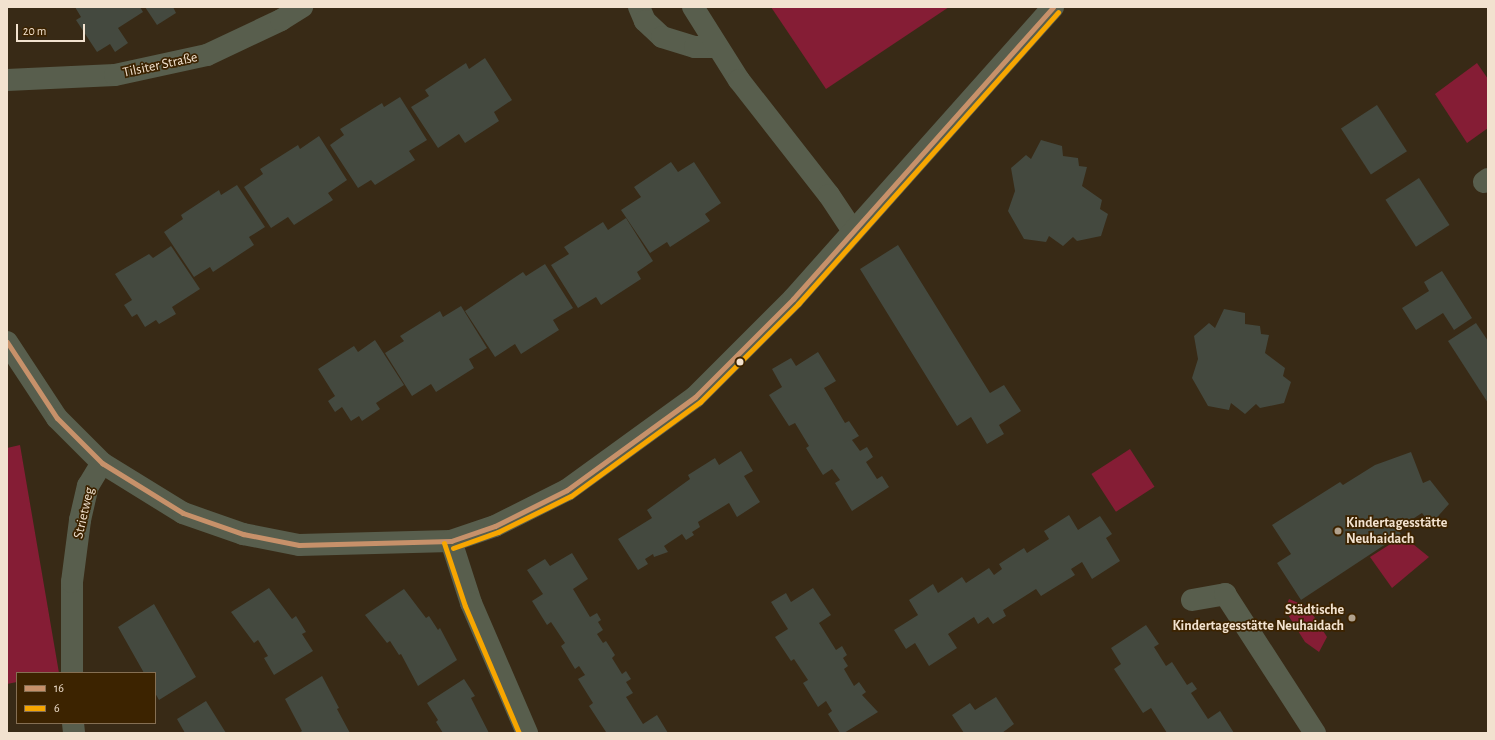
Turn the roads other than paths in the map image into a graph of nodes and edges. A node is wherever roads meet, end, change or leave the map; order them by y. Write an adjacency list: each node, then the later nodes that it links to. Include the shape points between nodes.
1 (302, 7): 6 (street, Tilsiter Straße, via 262,30 207,55 115,75)
2 (639, 7): 5 (street, via 645,21 662,38 695,47)
3 (693, 7): 5 (street)
4 (1053, 7): 7 (street)
5 (717, 47): 7 (street)
6 (7, 80)
7 (853, 231): 10 (street, via 793,299 695,397 567,490 495,526)
8 (7, 342): 9 (street, via 57,418)
9 (102, 463): 10 (street, via 183,513 243,534 299,545); 12 (street, Strietweg, via 88,486 80,520 72,582)
10 (451, 541): 13 (street, via 471,603)
11 (1192, 600): 14 (street, via 1225,594)
12 (72, 672)
13 (527, 733)
14 (1315, 733)

